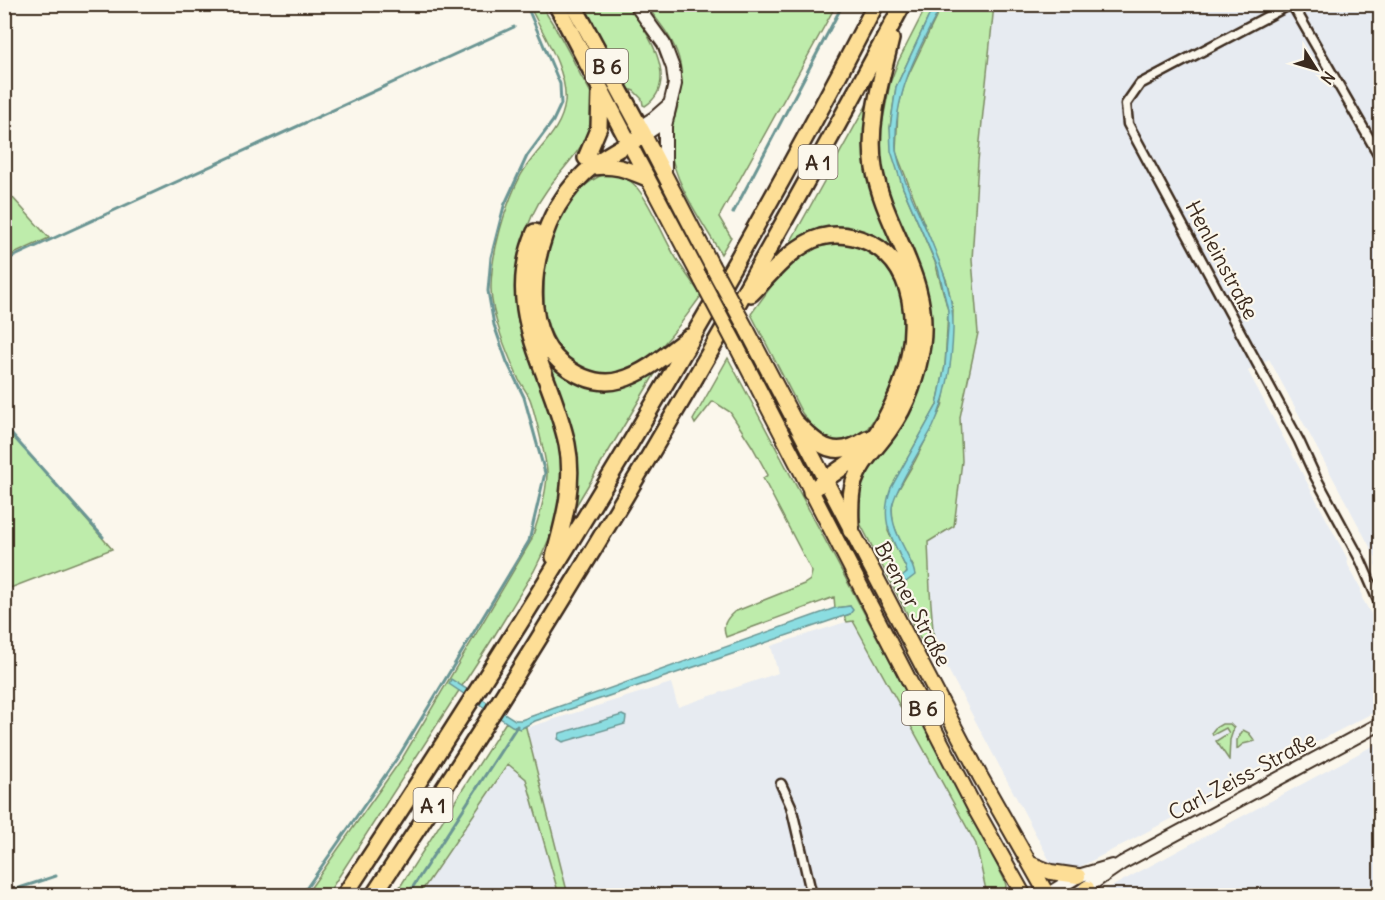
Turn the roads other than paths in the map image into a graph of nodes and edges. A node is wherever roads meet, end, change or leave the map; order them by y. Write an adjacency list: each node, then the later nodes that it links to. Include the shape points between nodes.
1 (556, 4): 7 (highway, B 6)
2 (573, 4): 9 (highway, B 6)
3 (635, 4): 8 (main road, via 667,51 675,79)
4 (876, 4): 16 (highway, A 1)
5 (1292, 4): 11 (street, Henleinstraße); 24 (street, Henleinstraße, via 1140,84 1126,104 1128,124 1296,434)
6 (900, 11): 15 (highway, A 1); 19 (highway, via 874,110 871,142 874,171 917,281 922,301 922,343 907,398 891,428)
7 (599, 85): 10 (highway, B 6); 12 (highway, via 599,127)
8 (669, 109): 9 (main road, via 659,126); 13 (main road)
9 (642, 131): 10 (highway); 13 (main road, B 6)
10 (627, 139): 12 (highway, via 600,159); 14 (main road, B 6)
11 (1380, 157)
12 (587, 163): 14 (highway, via 621,167); 16 (highway, via 550,220 541,246 534,296 543,337 553,355 582,377 600,382 619,381 646,368); 23 (highway, via 563,182 543,214 525,266 525,317 567,444 571,471 569,498)
13 (665, 175): 17 (main road, Bremer Straße / B 6, bridge)
14 (647, 178): 21 (main road, Bremer Straße / B 6, bridge)
15 (738, 307): 18 (highway, via 793,253 812,241 847,236 881,251 896,266 904,282 912,324 911,350 903,380); 34 (highway, A 1, via 604,533)
16 (696, 331): 23 (highway, A 1)
17 (793, 420): 18 (highway, via 820,444 841,450 859,444); 20 (main road, Bremer Straße / B 6)
18 (879, 426): 20 (highway, via 860,453)
19 (862, 465): 20 (highway); 22 (highway, via 854,482)
20 (826, 483): 21 (highway); 22 (main road, Bremer Straße / B 6)
21 (811, 492): 30 (main road, Bremer Straße / B 6)
22 (851, 531): 28 (main road, Bremer Straße / B 6)
23 (549, 576): 33 (highway, A 1)
24 (1380, 605)
25 (1380, 724): 27 (main road, Carl-Zeiss-Straße)
26 (781, 784): 35 (street, via 791,806)
27 (1122, 863): 29 (main road, Carl-Zeiss-Straße); 31 (main road, Carl-Zeiss-Straße)
28 (1030, 864): 29 (main road); 32 (main road, Bremer Straße / B 6)
29 (1078, 876): 32 (main road, Carl-Zeiss-Straße)
30 (1013, 877): 36 (main road); 37 (main road, Bremer Straße / B 6)
31 (1085, 892): 38 (main road, Carl-Zeiss-Straße)
32 (1046, 895)
33 (344, 896)
34 (373, 896)
35 (812, 896)
36 (1010, 896)
37 (1024, 896)
38 (1074, 896)

